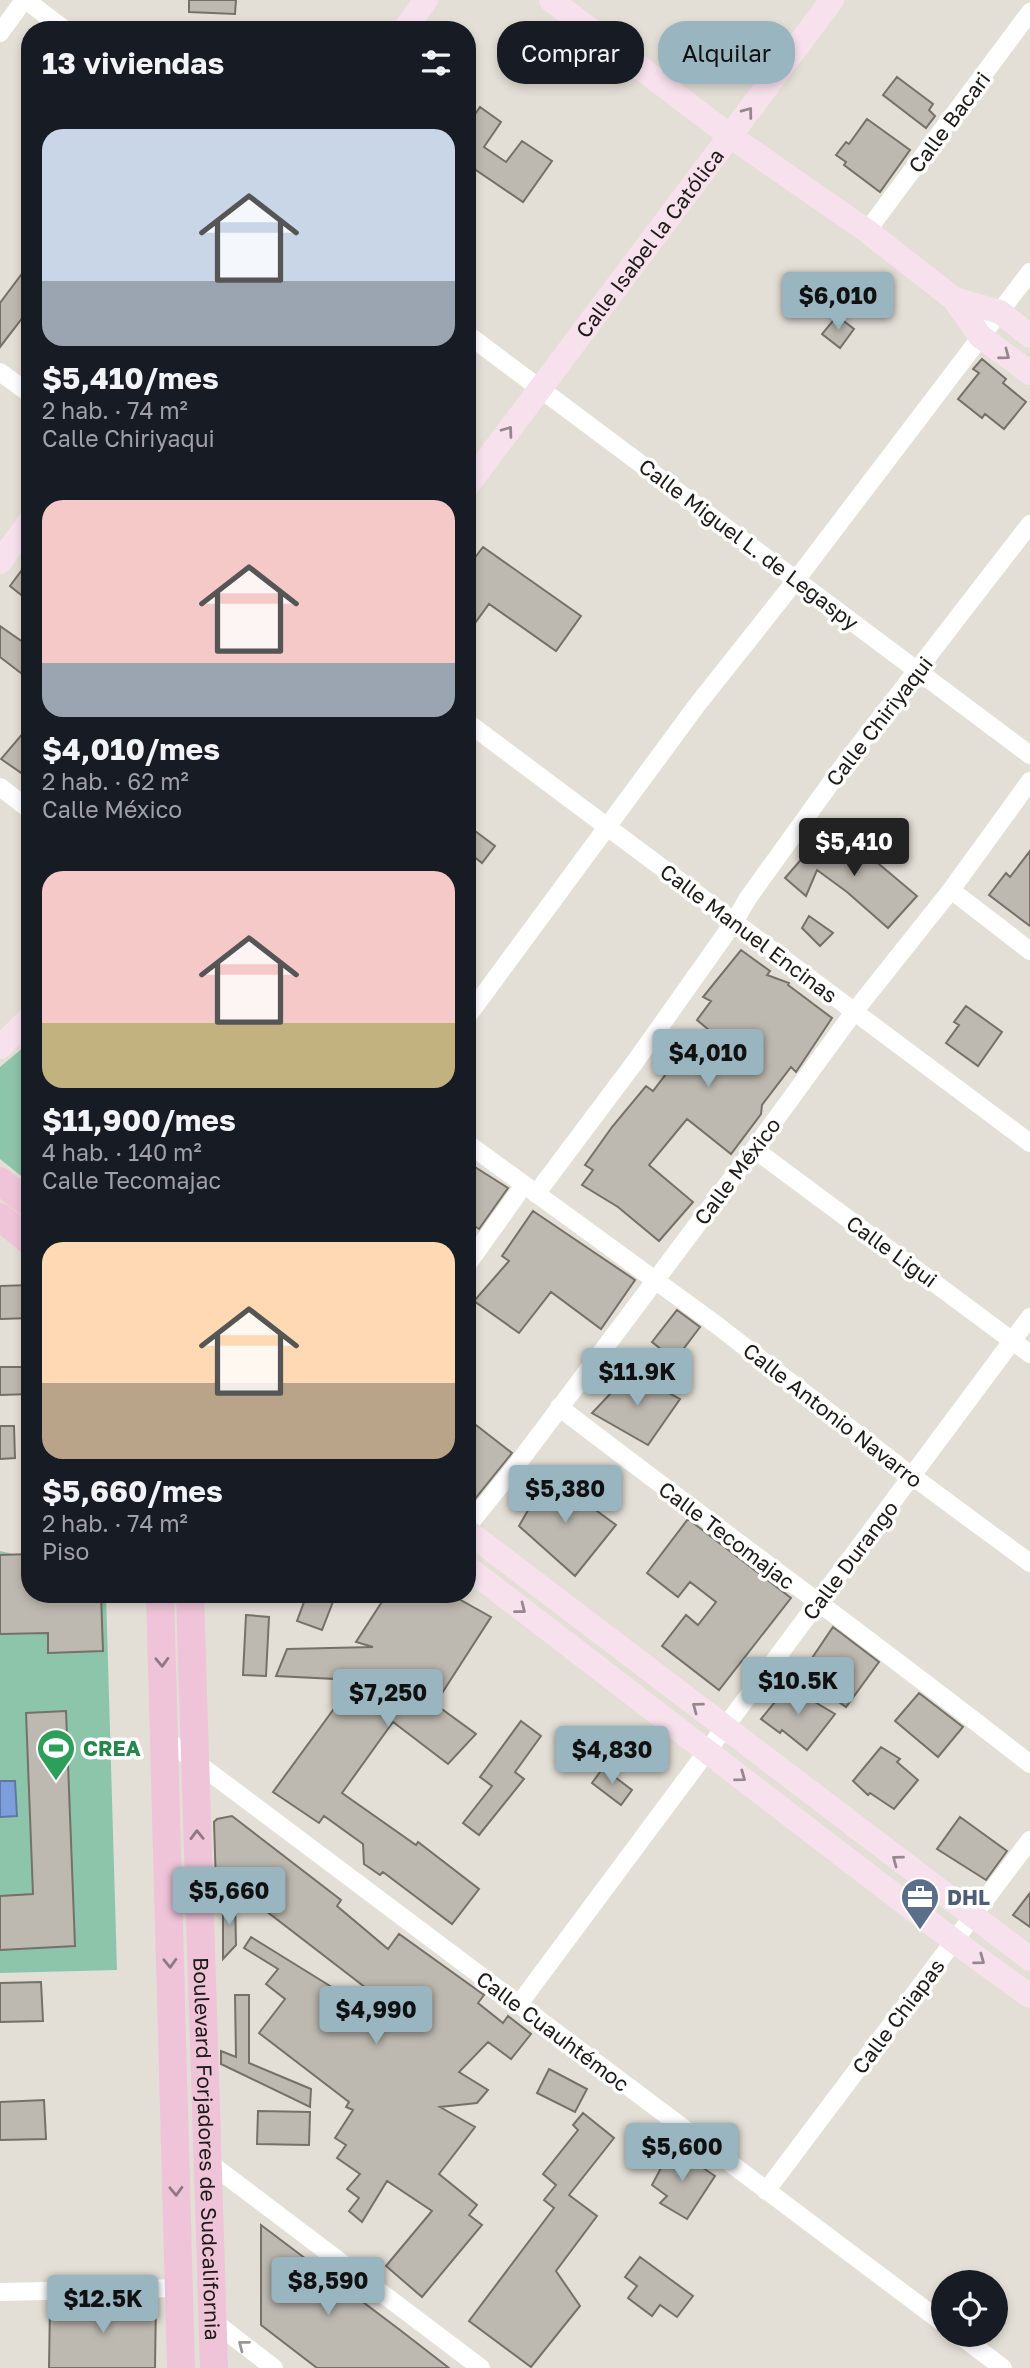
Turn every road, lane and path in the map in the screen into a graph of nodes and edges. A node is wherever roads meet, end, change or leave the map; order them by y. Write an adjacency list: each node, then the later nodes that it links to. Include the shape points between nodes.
1 (25, 0): 6 (street); 8 (street)
2 (426, 0): 7 (street)
3 (551, 0): 9 (street)
4 (832, 0): 9 (street, Calle Isabel la Católica, one-way to 4)
5 (1030, 12): 10 (street, Calle Bacari)
6 (53, 21)
7 (411, 21)
8 (0, 33)
9 (730, 136): 10 (street); 20 (street, Calle Isabel la Católica)
10 (867, 231): 12 (street)
11 (1030, 272): 13 (street)
12 (954, 299): 13 (street); 14 (street)
13 (1000, 312): 14 (street); 15 (street)
14 (980, 336): 18 (street, one-way to 18); 25 (street)
15 (1030, 336)
16 (476, 341): 20 (street, Calle Miguel L. de Legaspy)
17 (0, 372): 19 (street)
18 (1030, 373)
19 (21, 387)
20 (540, 388): 21 (street, Calle Isabel la Católica, one-way to 20); 25 (street, Calle Miguel L. de Legaspy)
21 (476, 474)
22 (1030, 524): 26 (street, Calle Chiriyaqui)
23 (21, 533): 24 (street)
24 (0, 562)
25 (796, 580): 26 (street, Calle Miguel L. de Legaspy); 32 (street)
26 (918, 671): 28 (street, Calle Miguel L. de Legaspy); 34 (street, Calle Chiriyaqui, via 844,766)
27 (476, 729): 32 (street, Calle Manuel Encinas)
28 (1030, 755)
29 (1030, 781): 33 (street, Calle México)
30 (0, 787): 31 (street)
31 (21, 803)
32 (608, 827): 34 (street, Calle Manuel Encinas); 36 (street)
33 (951, 890): 35 (street); 37 (street, Calle México)
34 (734, 922): 37 (street, Calle Manuel Encinas); 44 (street, Calle Chiriyaqui, via 635,1062)
35 (1030, 951)
36 (476, 1005)
37 (854, 1012): 40 (street, Calle Manuel Encinas); 41 (street, Calle México)
38 (21, 1027): 39 (street)
39 (0, 1047)
40 (1030, 1143)
41 (754, 1149): 49 (street, Calle México); 51 (street, Calle Ligui)
42 (476, 1150): 44 (street, Calle Antonio Navarro)
43 (0, 1181): 45 (main road)
44 (530, 1189): 48 (street, Calle Chiriyaqui); 49 (street, Calle Antonio Navarro)
45 (21, 1197)
46 (0, 1217): 47 (main road)
47 (21, 1234)
48 (476, 1254)
49 (654, 1281): 53 (street, Calle México); 54 (street, Calle Antonio Navarro)
50 (1030, 1317): 51 (street, Calle Durango)
51 (1012, 1341): 52 (street, Calle Ligui); 54 (street, Calle Durango)
52 (1030, 1354)
53 (559, 1407): 55 (street, Calle México); 61 (street, Calle Tecomajac)
54 (912, 1476): 57 (street, Calle Antonio Navarro); 61 (street, Calle Durango)
55 (476, 1517)
56 (476, 1536): 62 (street, one-way to 56)
57 (1030, 1563)
58 (476, 1574): 64 (street, one-way to 64)
59 (160, 1603): 63 (main road, Boulevard Forjadores de Sudcalifornia, one-way to 63)
60 (190, 1603): 65 (main road, Boulevard Forjadores de Sudcalifornia)
61 (818, 1603): 62 (street, Calle Durango); 66 (street, Calle Tecomajac)
62 (724, 1728): 64 (street, Calle Durango); 68 (street, one-way to 62)
63 (164, 1738): 65 (street, Calle Cuauhtémoc); 75 (main road, Boulevard Forjadores de Sudcalifornia, one-way to 75)
64 (707, 1752): 69 (street, one-way to 69); 72 (street, Calle Durango)
65 (196, 1762): 72 (street, Calle Cuauhtémoc); 73 (main road, Boulevard Forjadores de Sudcalifornia, one-way to 65)
66 (1030, 1764)
67 (1030, 1840): 68 (street, Calle Chiapas)
68 (972, 1917): 69 (street, Calle Chiapas); 70 (street)
69 (954, 1941): 71 (street, one-way to 71); 74 (street, Calle Chiapas)
70 (1030, 1959)
71 (1030, 1996)
72 (519, 2004): 74 (street, Calle Cuauhtémoc)
73 (207, 2161): 78 (main road, Boulevard Forjadores de Sudcalifornia); 83 (street)
74 (766, 2190): 77 (street, Calle Cuauhtémoc)
75 (179, 2288): 76 (street); 80 (main road, Boulevard Forjadores de Sudcalifornia)
76 (0, 2292)
77 (931, 2314)
78 (212, 2321): 81 (main road, Boulevard Forjadores de Sudcalifornia); 82 (street, one-way to 78)
79 (975, 2347): 84 (street)
80 (181, 2368)
81 (214, 2368)
82 (274, 2368)
83 (481, 2368)
84 (1003, 2368)

